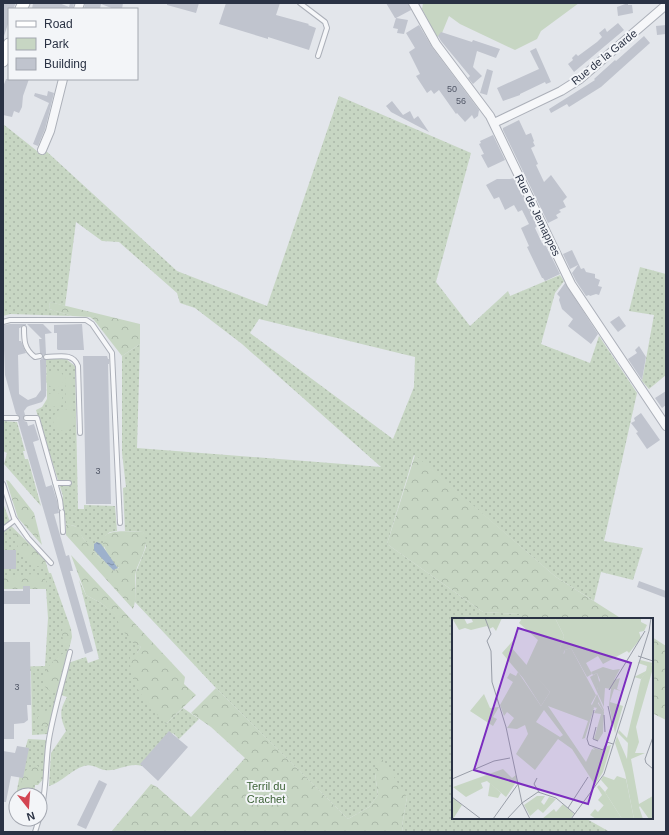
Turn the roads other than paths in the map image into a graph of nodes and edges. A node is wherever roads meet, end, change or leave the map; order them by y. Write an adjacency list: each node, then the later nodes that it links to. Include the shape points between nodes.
1 (300, 3): 5 (lane, via 325,22 327,28)
2 (413, 3): 8 (street, Rue de Jemappes, via 436,44)
3 (666, 5): 8 (street, Rue de la Garde, via 580,79 561,91)
4 (8, 47): 6 (main road)
5 (318, 56)
6 (3, 61)
7 (63, 80): 9 (street, via 50,131)
8 (494, 123): 17 (street, Rue de Jemappes, via 571,284)
9 (42, 150)
10 (3, 322): 23 (lane, via 86,320 92,324 112,353)
11 (24, 328): 12 (lane, via 26,349 34,357)
12 (40, 356)
13 (46, 357): 18 (lane, via 70,357 76,361)
14 (3, 418): 15 (lane)
15 (17, 418)
16 (26, 418): 19 (lane, via 36,418)
17 (666, 426)
18 (80, 433)
19 (55, 483): 20 (lane); 25 (lane)
20 (69, 483)
21 (3, 484): 22 (lane)
22 (15, 520): 24 (lane); 26 (lane)
23 (120, 523)
24 (3, 529)
25 (63, 532)
26 (52, 563)
27 (70, 652): 28 (lane, via 49,740)
28 (46, 787)

